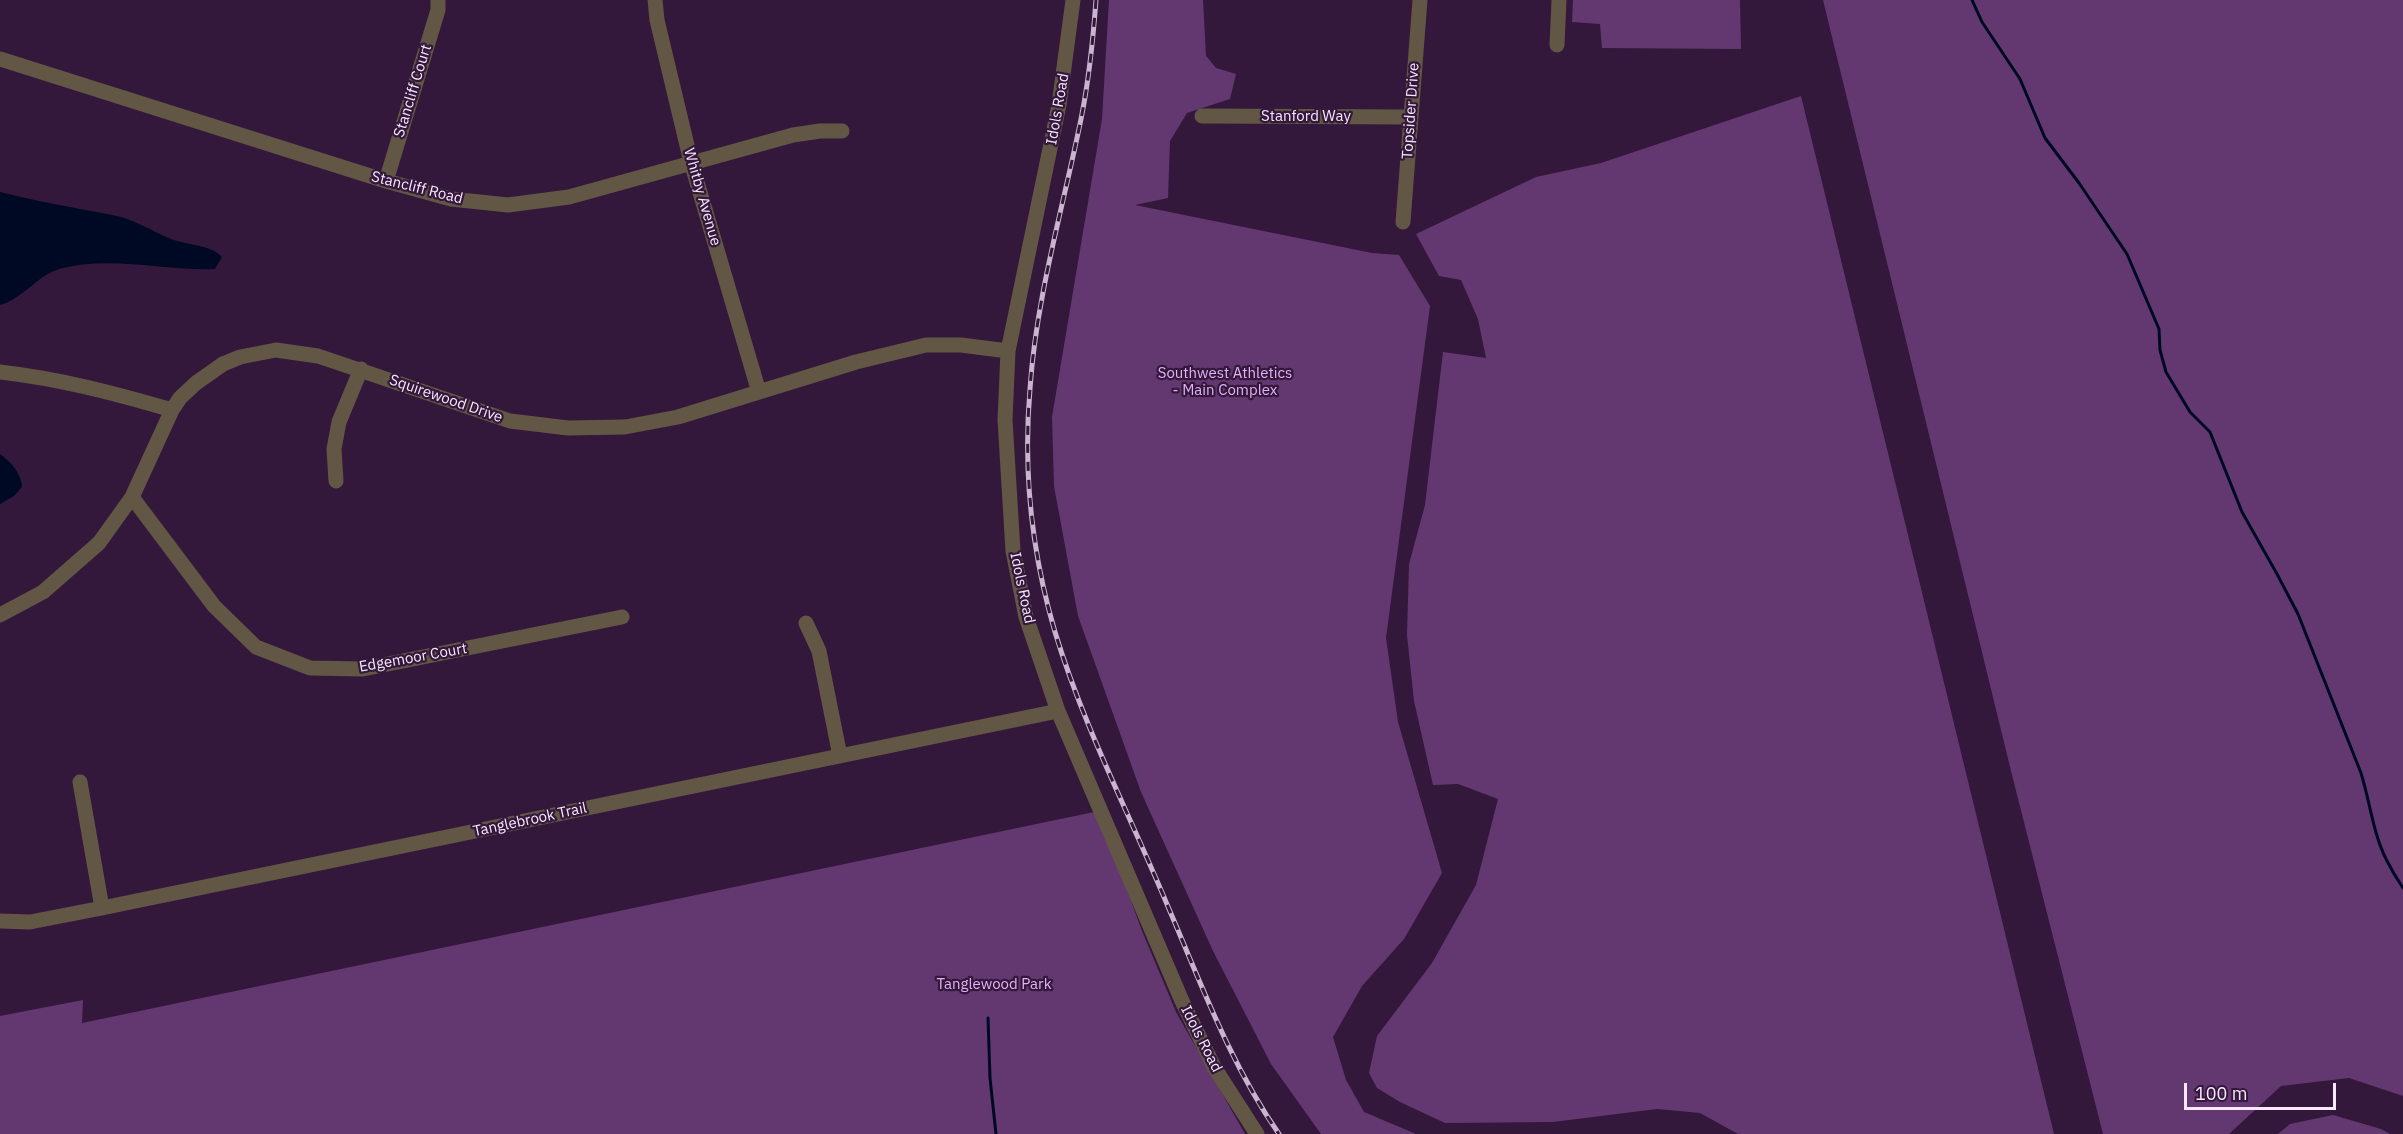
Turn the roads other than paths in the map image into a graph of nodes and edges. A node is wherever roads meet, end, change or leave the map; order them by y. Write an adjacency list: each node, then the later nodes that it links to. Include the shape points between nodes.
1 (438, 0): 12 (street, Stancliff Court)
2 (655, 0): 11 (street, Whitby Avenue)
3 (1073, 0): 14 (street, Idols Road, via 1059,105)
4 (1419, 0): 9 (street, Topsider Drive)
5 (1559, 0): 6 (street)
6 (1557, 45)
7 (0, 59): 12 (street, Stancliff Road)
8 (1202, 116): 9 (street, Stanford Way)
9 (1410, 117): 13 (street, Topsider Drive)
10 (842, 131): 11 (street, Stancliff Road, via 793,135)
11 (691, 162): 12 (street, Stancliff Road, via 569,197 508,205 451,199); 17 (street, Whitby Avenue)
12 (386, 181)
13 (1403, 222)
14 (1008, 351): 17 (street, Squirewood Drive, via 926,345); 24 (street, Idols Road, via 1005,420 1013,552 1026,617)
15 (362, 369): 17 (street, Squirewood Drive, via 510,421 568,428 636,425 678,417); 18 (street, Squirewood Drive, via 295,351 263,352 240,357 211,371); 19 (street, via 339,422 334,449)
16 (0, 372): 18 (street, via 103,389)
17 (759, 392)
18 (172, 410): 20 (street, Squirewood Drive)
19 (336, 481)
20 (132, 497): 21 (street, Squirewood Drive, via 99,543 43,592); 22 (street, Edgemoor Court, via 214,606 256,647 310,668 363,669)
21 (0, 615)
22 (622, 617)
23 (806, 623): 25 (street, via 819,651)
24 (1058, 711): 25 (street, Tanglebrook Trail); 29 (street, Idols Road, via 1182,1001 1214,1067)
25 (840, 756): 27 (street, Tanglebrook Trail)
26 (80, 782): 27 (street)
27 (102, 908): 28 (street, Tanglebrook Trail, via 30,921)
28 (0, 921)
29 (1257, 1134)

